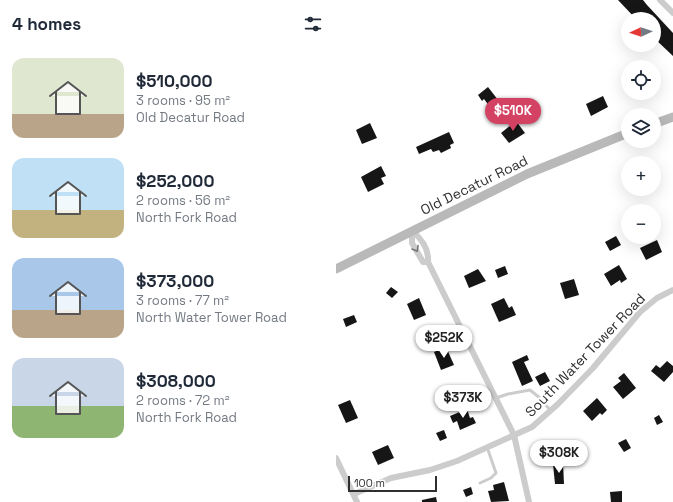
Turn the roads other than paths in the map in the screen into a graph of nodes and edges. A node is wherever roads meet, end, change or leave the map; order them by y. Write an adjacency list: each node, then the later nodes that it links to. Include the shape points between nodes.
1 (660, 0): 2 (street)
2 (673, 13)
3 (673, 117): 4 (street)
4 (661, 121)
5 (621, 136): 6 (street, Old Decatur Road, via 527,174)
6 (412, 231): 7 (street, Old Decatur Road); 9 (street, via 420,238 429,254 428,262)
7 (336, 269)
8 (673, 290): 10 (street, South Water Tower Road, via 657,298 640,312)
9 (496, 398): 10 (lane, via 530,390); 11 (street)
10 (551, 411): 11 (street, South Water Tower Road, via 532,427)
11 (514, 435): 12 (street, South Water Tower Road); 17 (street)
12 (487, 447): 14 (lane, via 496,473); 15 (street, South Water Tower Road, via 457,461 391,478)
13 (336, 458): 15 (street)
14 (480, 483)
15 (354, 494): 16 (street)
16 (357, 502)
17 (529, 502)

